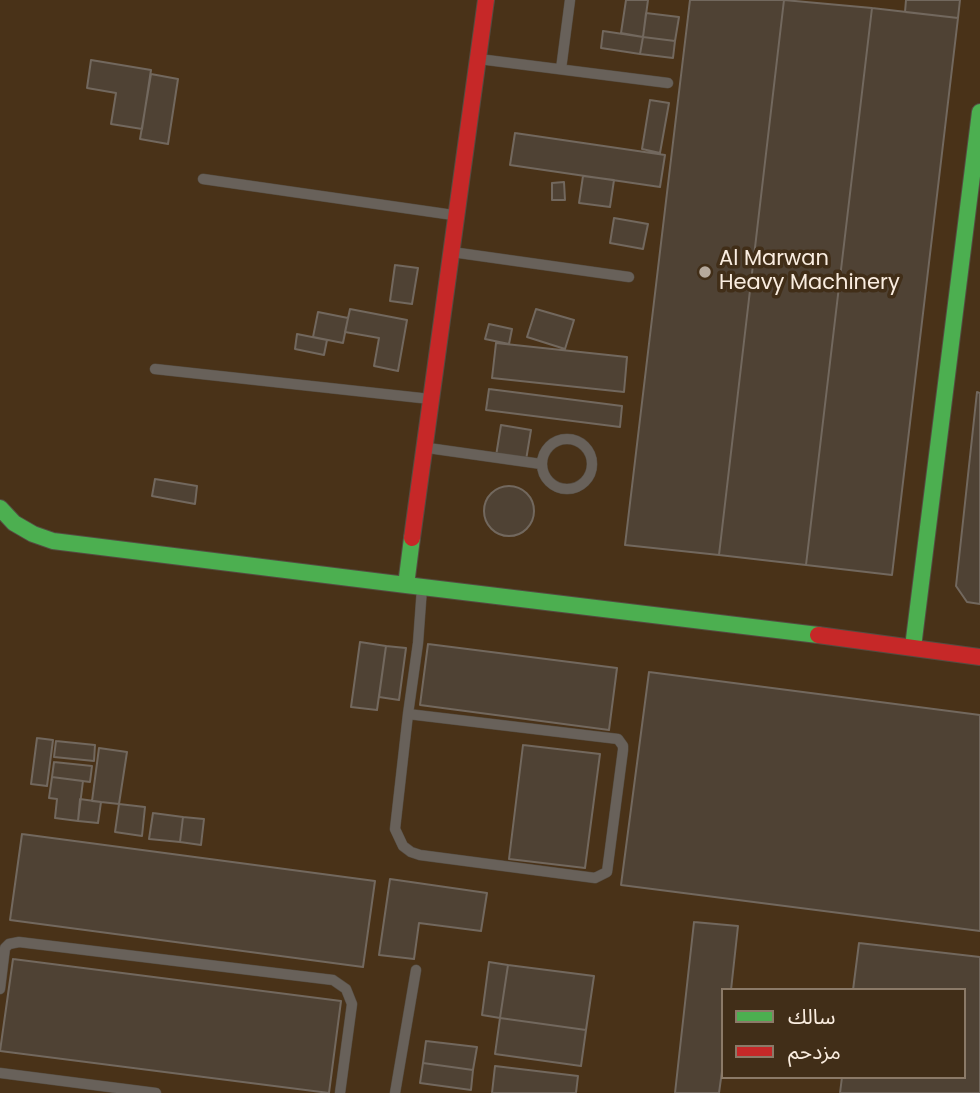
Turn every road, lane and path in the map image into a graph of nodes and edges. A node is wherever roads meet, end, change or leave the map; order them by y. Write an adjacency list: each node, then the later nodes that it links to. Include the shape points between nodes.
1 (486, 0): 3 (main road)
2 (570, 0): 4 (lane)
3 (478, 60): 4 (lane); 8 (main road)
4 (561, 69): 5 (lane)
5 (668, 83)
6 (980, 112): 17 (main road)
7 (203, 179): 8 (lane)
8 (457, 215): 9 (main road)
9 (452, 252): 10 (lane); 12 (main road)
10 (629, 277)
11 (155, 369): 12 (lane)
12 (431, 399): 13 (main road)
13 (424, 448): 14 (lane); 16 (main road)
14 (541, 464): 14 (lane, via 547,481 564,490 589,478 592,460 583,444 565,439 548,447)
15 (0, 508): 16 (main road, via 14,523 53,541)
16 (414, 586): 17 (main road); 19 (lane, via 418,643)
17 (913, 647): 18 (main road)
18 (980, 657)
19 (408, 714): 19 (lane, via 395,829 403,846 420,855 595,878 607,872 623,750 618,739)
20 (416, 970): 25 (lane)
21 (0, 989): 24 (lane, via 5,948 19,942 333,980 346,989 352,1004)
22 (0, 1073): 23 (lane)
23 (156, 1093)
24 (340, 1093)
25 (395, 1093)

